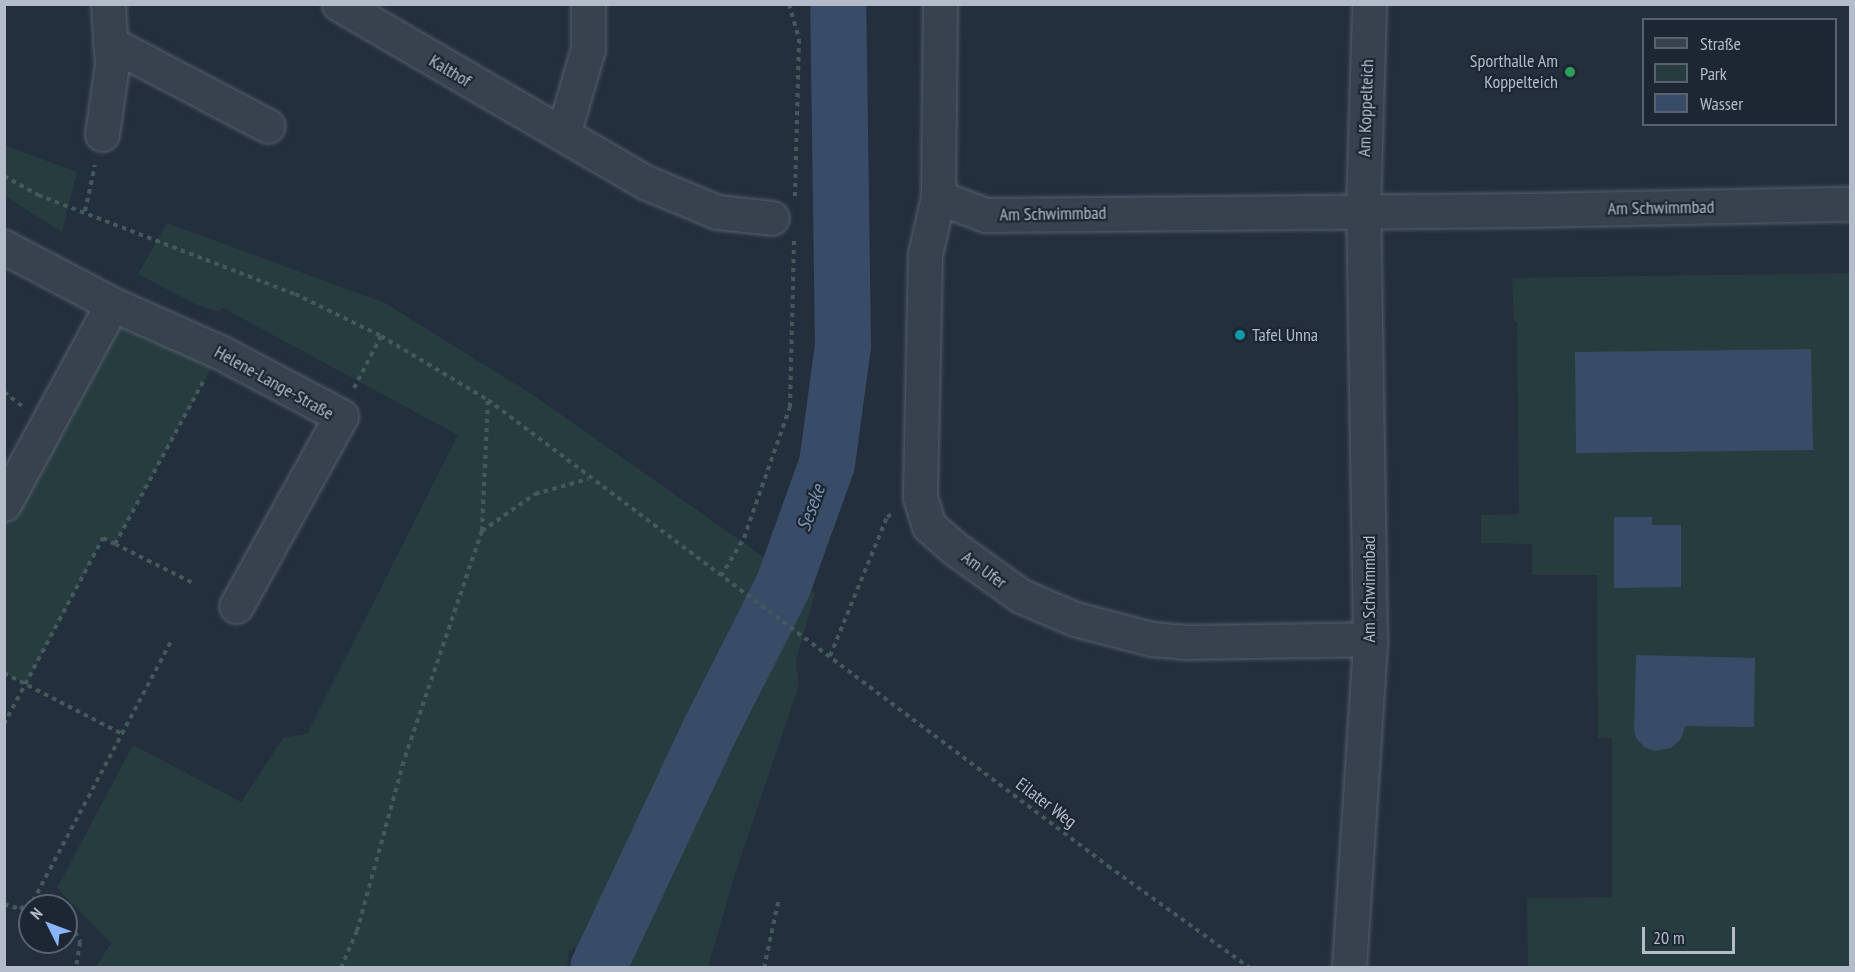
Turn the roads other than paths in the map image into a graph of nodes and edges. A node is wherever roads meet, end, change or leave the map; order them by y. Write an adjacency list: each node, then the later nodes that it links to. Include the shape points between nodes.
1 (108, 4): 6 (street)
2 (339, 4): 8 (street, Kalthof)
3 (588, 4): 8 (street, via 588,50)
4 (940, 4): 10 (street)
5 (1370, 4): 12 (street, Am Koppelteich)
6 (110, 43): 7 (street); 9 (street, via 112,65)
7 (268, 126)
8 (563, 134): 13 (street, Kalthof, via 645,182 717,212)
9 (102, 135)
10 (938, 197): 12 (street, Am Schwimmbad, via 986,215); 18 (street, Am Ufer, via 925,254 920,497 929,526 1021,596 1075,619 1152,639)
11 (1851, 204): 12 (street, Am Schwimmbad)
12 (1364, 211): 18 (street, Am Schwimmbad)
13 (772, 218)
14 (4, 247): 15 (street, Helene-Lange-Straße)
15 (112, 304): 16 (street); 17 (street, Helene-Lange-Straße, via 220,352 341,416)
16 (4, 504)
17 (236, 606)
18 (1370, 639): 19 (street, Am Schwimmbad)
19 (1349, 968)

